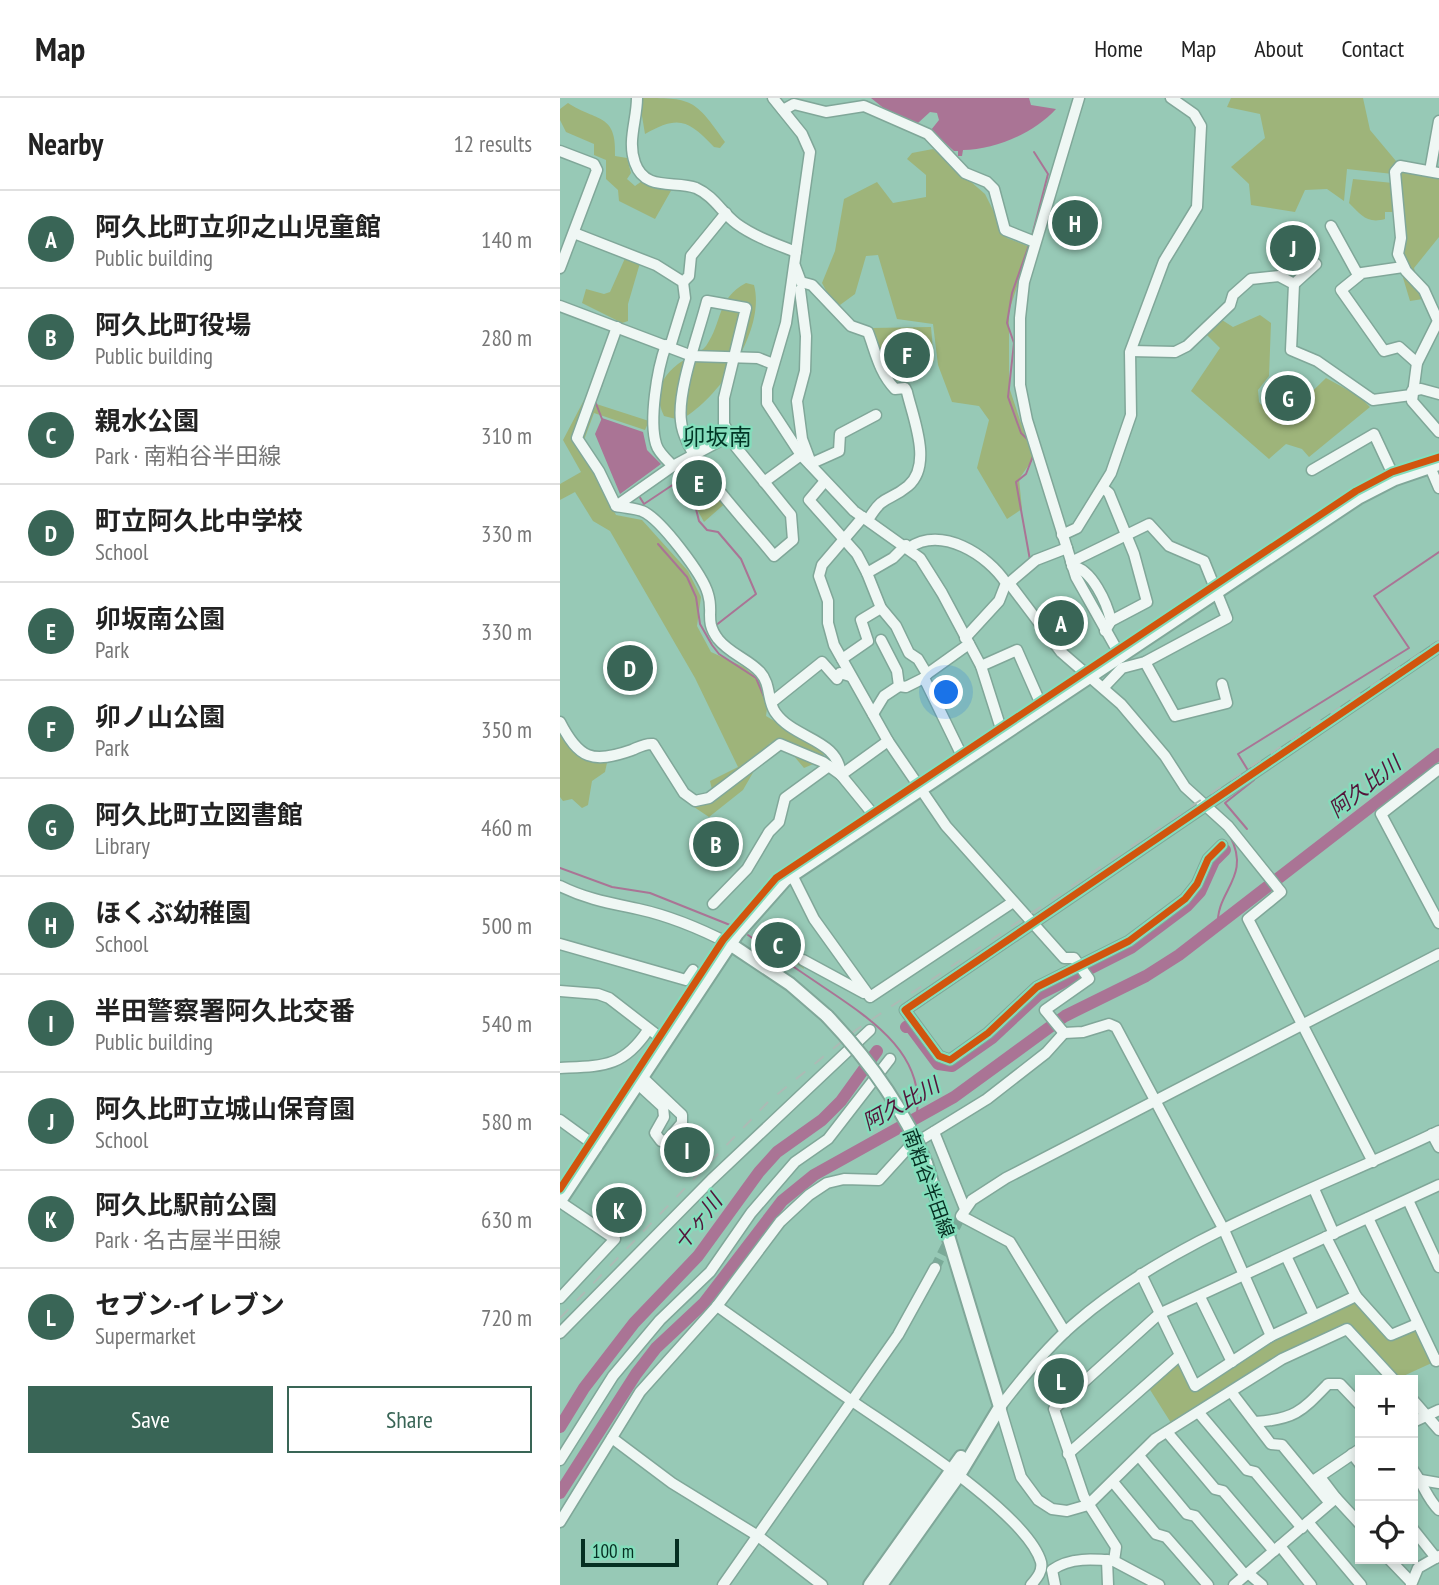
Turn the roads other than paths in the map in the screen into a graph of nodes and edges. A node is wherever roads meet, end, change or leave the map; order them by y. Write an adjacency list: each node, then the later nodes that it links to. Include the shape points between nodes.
1 (638, 98): 9 (street, via 632,135 636,166 657,184 705,192)
2 (773, 98): 5 (street)
3 (1079, 98): 12 (street)
4 (1171, 98): 26 (street, via 1194,114 1201,126 1197,207 1164,261)
5 (783, 110): 12 (street, via 794,104 826,112 864,106 920,130 965,173 990,185 1005,230); 13 (street, via 803,134 810,152)
6 (1439, 121): 8 (street)
7 (560, 151): 11 (street, via 594,164 597,170)
8 (1434, 172): 16 (street, via 1395,168 1401,237 1398,254)
9 (726, 213): 13 (street, via 746,230); 19 (street, via 691,256 689,276)
10 (1331, 226): 18 (street)
11 (574, 233): 17 (street); 19 (street, via 656,265)
12 (1035, 242): 49 (street, via 1021,300 1020,384)
13 (796, 252): 15 (street)
14 (1315, 264): 20 (street)
15 (794, 266): 30 (street, via 786,323); 48 (street, via 801,282 812,285 851,326 868,332 886,377 895,389 907,392 919,447 918,473)
16 (1403, 267): 18 (street); 23 (street, via 1424,290)
17 (560, 268)
18 (1359, 275): 29 (street, via 1341,290 1384,351 1399,347)
19 (683, 282): 25 (street, via 685,298)
20 (1294, 284): 26 (street, via 1279,276 1251,279 1187,346 1175,352); 31 (street, via 1291,349 1317,361 1373,400)
21 (800, 290): 38 (street, via 806,345 797,401)
22 (560, 306): 24 (street)
23 (1437, 325): 29 (street)
24 (617, 327): 25 (street); 47 (street, via 577,433)
25 (668, 346): 27 (street); 39 (street, via 655,379 654,427 656,447)
26 (1131, 351): 45 (street, via 1131,415)
27 (692, 356): 28 (street); 28 (street, via 707,301 746,308); 36 (street, via 680,414)
28 (734, 358): 30 (street, via 758,358); 35 (street, via 723,405)
29 (1417, 363): 31 (street)
30 (773, 364): 37 (street, via 767,403)
31 (1411, 393): 32 (street, via 1421,389); 34 (street, via 1413,405)
32 (1439, 394)
33 (876, 415): 38 (street, via 840,434 839,451)
34 (1439, 432)
35 (729, 436): 36 (street); 44 (street)
36 (692, 455): 39 (street); 44 (street, via 774,556 793,540 791,515)
37 (801, 456): 38 (street); 44 (street)
38 (810, 464): 43 (street)
39 (673, 466): 47 (street)
40 (1435, 466): 42 (main road); 46 (street)
41 (1312, 470): 42 (street, via 1374,434)
42 (1395, 479): 57 (main road, via 1358,498)
43 (825, 481): 48 (street); 51 (street, via 809,500)
44 (764, 482)
45 (1103, 488): 49 (street, via 1077,528); 50 (street)
46 (1439, 488)
47 (616, 506): 74 (street, via 646,513 696,567 709,595 713,631 726,649 760,673)
48 (865, 519): 51 (street); 52 (street)
49 (1062, 535): 53 (street)
50 (1125, 536): 54 (street); 57 (street, via 1149,524 1169,546 1203,561); 59 (street, via 1147,603)
51 (844, 540): 55 (street); 65 (street, via 822,565 819,582 828,601 830,634)
52 (908, 547): 55 (street); 56 (street, via 948,541 989,563); 62 (street, via 938,585)
53 (1067, 548): 54 (street); 56 (street, via 1036,560)
54 (1072, 564): 59 (street, via 1090,578); 60 (street)
55 (867, 573): 58 (street)
56 (1007, 583): 62 (street, via 999,601); 70 (street, via 1061,652)
57 (1218, 591): 64 (main road); 66 (street, via 1227,618)
58 (881, 608): 65 (street, via 861,620 868,641); 69 (street)
59 (1111, 621): 60 (street)
60 (1105, 631): 64 (street)
61 (881, 640): 72 (street, via 897,671)
62 (967, 641): 67 (street); 69 (street)
63 (1439, 647): 85 (street)
64 (1121, 657): 70 (main road)
65 (842, 659): 68 (street)
66 (1145, 662): 71 (street, via 1175,716 1227,703); 73 (street, via 1122,668)
67 (981, 666): 75 (street, via 1017,650); 78 (street)
68 (850, 676): 74 (street, via 841,673 837,679 822,662); 76 (street)
69 (925, 676): 72 (street); 80 (street)
70 (1092, 677): 73 (street); 75 (main road)
71 (1222, 684)
72 (899, 686): 76 (street, via 884,696)
73 (1104, 687): 85 (street, via 1165,756 1185,787)
74 (772, 702): 83 (street, via 776,713 792,727 833,751)
75 (1043, 709): 78 (main road)
76 (873, 715): 79 (street)
77 (560, 722): 81 (street, via 574,748 591,757 609,757 653,744 684,793 695,801 709,799 780,744)
78 (1003, 735): 80 (main road)
79 (888, 741): 83 (street); 84 (street)
80 (964, 760): 84 (main road)
81 (829, 766): 83 (street); 91 (street, via 785,798 779,822 747,869)
82 (1439, 769): 93 (street, via 1381,814)
83 (842, 775): 86 (street)
84 (920, 790): 86 (main road); 90 (street)
85 (1207, 806): 92 (street); 103 (street, via 1280,891 1248,919)
86 (877, 819): 88 (main road)
87 (1222, 845): 98 (street, via 1208,859 1185,899)
88 (792, 876): 95 (main road, via 774,890); 101 (street, via 814,919)
89 (560, 886): 95 (street, via 596,901 687,924)
90 (1013, 902): 92 (street); 101 (street)
91 (713, 904)
92 (1032, 922): 98 (street, via 1064,958 1074,958); 98 (street, via 905,1010 939,1056 950,1060 988,1033 1037,987)
93 (1439, 923)
94 (560, 944): 99 (street, via 686,980)
95 (730, 944): 108 (main road); 152 (main road, 南粕谷半田線, bridge, via 790,984 827,1016 890,1093 926,1163)
96 (1439, 954): 103 (street)
97 (803, 960): 101 (street)
98 (1083, 968): 107 (street, via 1089,979 1045,1010)
99 (693, 970)
100 (560, 991): 104 (street, via 609,998)
101 (870, 997)
102 (843, 1020): 105 (street)
103 (1303, 1025): 112 (street); 120 (street)
104 (648, 1030): 108 (street); 110 (street, via 637,1046 616,1062)
105 (830, 1030)
106 (870, 1030): 142 (street)
107 (1062, 1032): 112 (street, via 1083,1032 1109,1024 1116,1027); 116 (street, via 1046,1053 987,1099)
108 (666, 1042): 111 (main road)
109 (890, 1059): 164 (street, via 828,1139 795,1162 751,1213 710,1272 660,1320 613,1376)
110 (560, 1068)
111 (640, 1081): 113 (street); 114 (street, via 660,1103); 118 (main road)
112 (1155, 1102): 125 (street, via 1006,1178); 127 (street)
113 (677, 1110): 114 (street); 114 (street, via 682,1123 664,1142 655,1133)
114 (663, 1117)
115 (560, 1120): 118 (street)
116 (934, 1132): 125 (street); 137 (street, via 909,1147 879,1180 844,1178 809,1195 779,1222)
117 (1436, 1133): 119 (street); 120 (street)
118 (597, 1147): 124 (main road)
119 (1439, 1147)
120 (1373, 1162): 122 (street)
121 (1439, 1185): 123 (street)
122 (1314, 1189): 127 (street); 128 (street)
123 (1408, 1199): 126 (street); 130 (street)
124 (560, 1202): 136 (street, via 614,1238)
125 (964, 1209): 141 (street, via 961,1216 1010,1242)
126 (1368, 1218): 128 (street); 140 (street)
127 (1224, 1230): 132 (street); 133 (street)
128 (1330, 1235): 129 (street); 134 (street)
129 (1286, 1256): 133 (street); 139 (street)
130 (1439, 1267)
131 (935, 1268): 150 (street, via 898,1335)
132 (1141, 1274): 138 (street); 141 (street)
133 (1243, 1276): 135 (street); 143 (street)
134 (1356, 1296): 139 (street); 140 (street, via 1391,1335)
135 (1200, 1297): 138 (street); 146 (street)
136 (560, 1298)
137 (717, 1306): 150 (street); 160 (street, via 662,1364)
138 (1159, 1314): 144 (street); 162 (street, via 1054,1409)
139 (1314, 1315): 143 (street)
140 (1417, 1324): 145 (street)
141 (1065, 1332): 152 (street)
142 (560, 1333)
143 (1271, 1336): 146 (street)
144 (1179, 1356): 146 (street, via 1195,1386); 162 (street)
145 (1439, 1360)
146 (1232, 1362)
147 (1389, 1375): 148 (street, via 1348,1329 1282,1359)
148 (1232, 1393): 154 (street); 157 (street)
149 (1355, 1400): 157 (street, via 1340,1384 1328,1384 1304,1409 1284,1420)
150 (852, 1401): 165 (street); 178 (street)
151 (1418, 1406): 155 (street)
152 (1000, 1407): 165 (main road, via 986,1420); 172 (street, via 1021,1477 1038,1500 1067,1511)
153 (1439, 1410): 155 (street)
154 (1199, 1413): 159 (street); 176 (street, via 1247,1470 1255,1472)
155 (1427, 1416): 156 (street); 158 (street)
156 (1418, 1420)
157 (1255, 1422): 167 (street, via 1271,1444 1282,1445)
158 (1439, 1430)
159 (1167, 1432): 163 (street); 179 (street, via 1215,1489 1223,1491)
160 (612, 1438): 175 (street); 178 (street, via 672,1483)
161 (1355, 1453): 167 (street)
162 (1068, 1454): 172 (street)
163 (1139, 1456): 169 (street); 183 (street, via 1187,1514 1195,1516)
164 (560, 1460)
165 (956, 1473): 187 (main road); 188 (main road); 189 (street, via 1027,1539 1041,1562 1040,1574)
166 (1418, 1476): 168 (street)
167 (1317, 1479): 171 (street)
168 (1421, 1480): 170 (street); 173 (street)
169 (1113, 1482): 172 (street); 193 (street, via 1156,1534 1166,1536)
170 (1439, 1483)
171 (1332, 1500): 174 (street); 176 (street)
172 (1088, 1505): 181 (street, via 1116,1546)
173 (1439, 1510)
174 (1355, 1520)
175 (560, 1522)
176 (1305, 1525): 179 (street); 197 (street)
177 (1418, 1535): 180 (street)
178 (758, 1536): 185 (street); 186 (street)
179 (1277, 1549): 183 (street); 196 (street)
180 (1437, 1557): 184 (street, via 1418,1568)
181 (1111, 1560): 190 (street, via 1059,1565 1052,1570); 191 (street); 192 (street)
182 (1393, 1564): 184 (street)
183 (1247, 1574): 194 (street); 195 (street)
184 (1411, 1584)
185 (723, 1585)
186 (822, 1585)
187 (870, 1585)
188 (881, 1585)
189 (1031, 1585)
190 (1055, 1585)
191 (1108, 1585)
192 (1159, 1585)
193 (1208, 1585)
194 (1234, 1585)
195 (1262, 1585)
196 (1311, 1585)
197 (1361, 1585)

